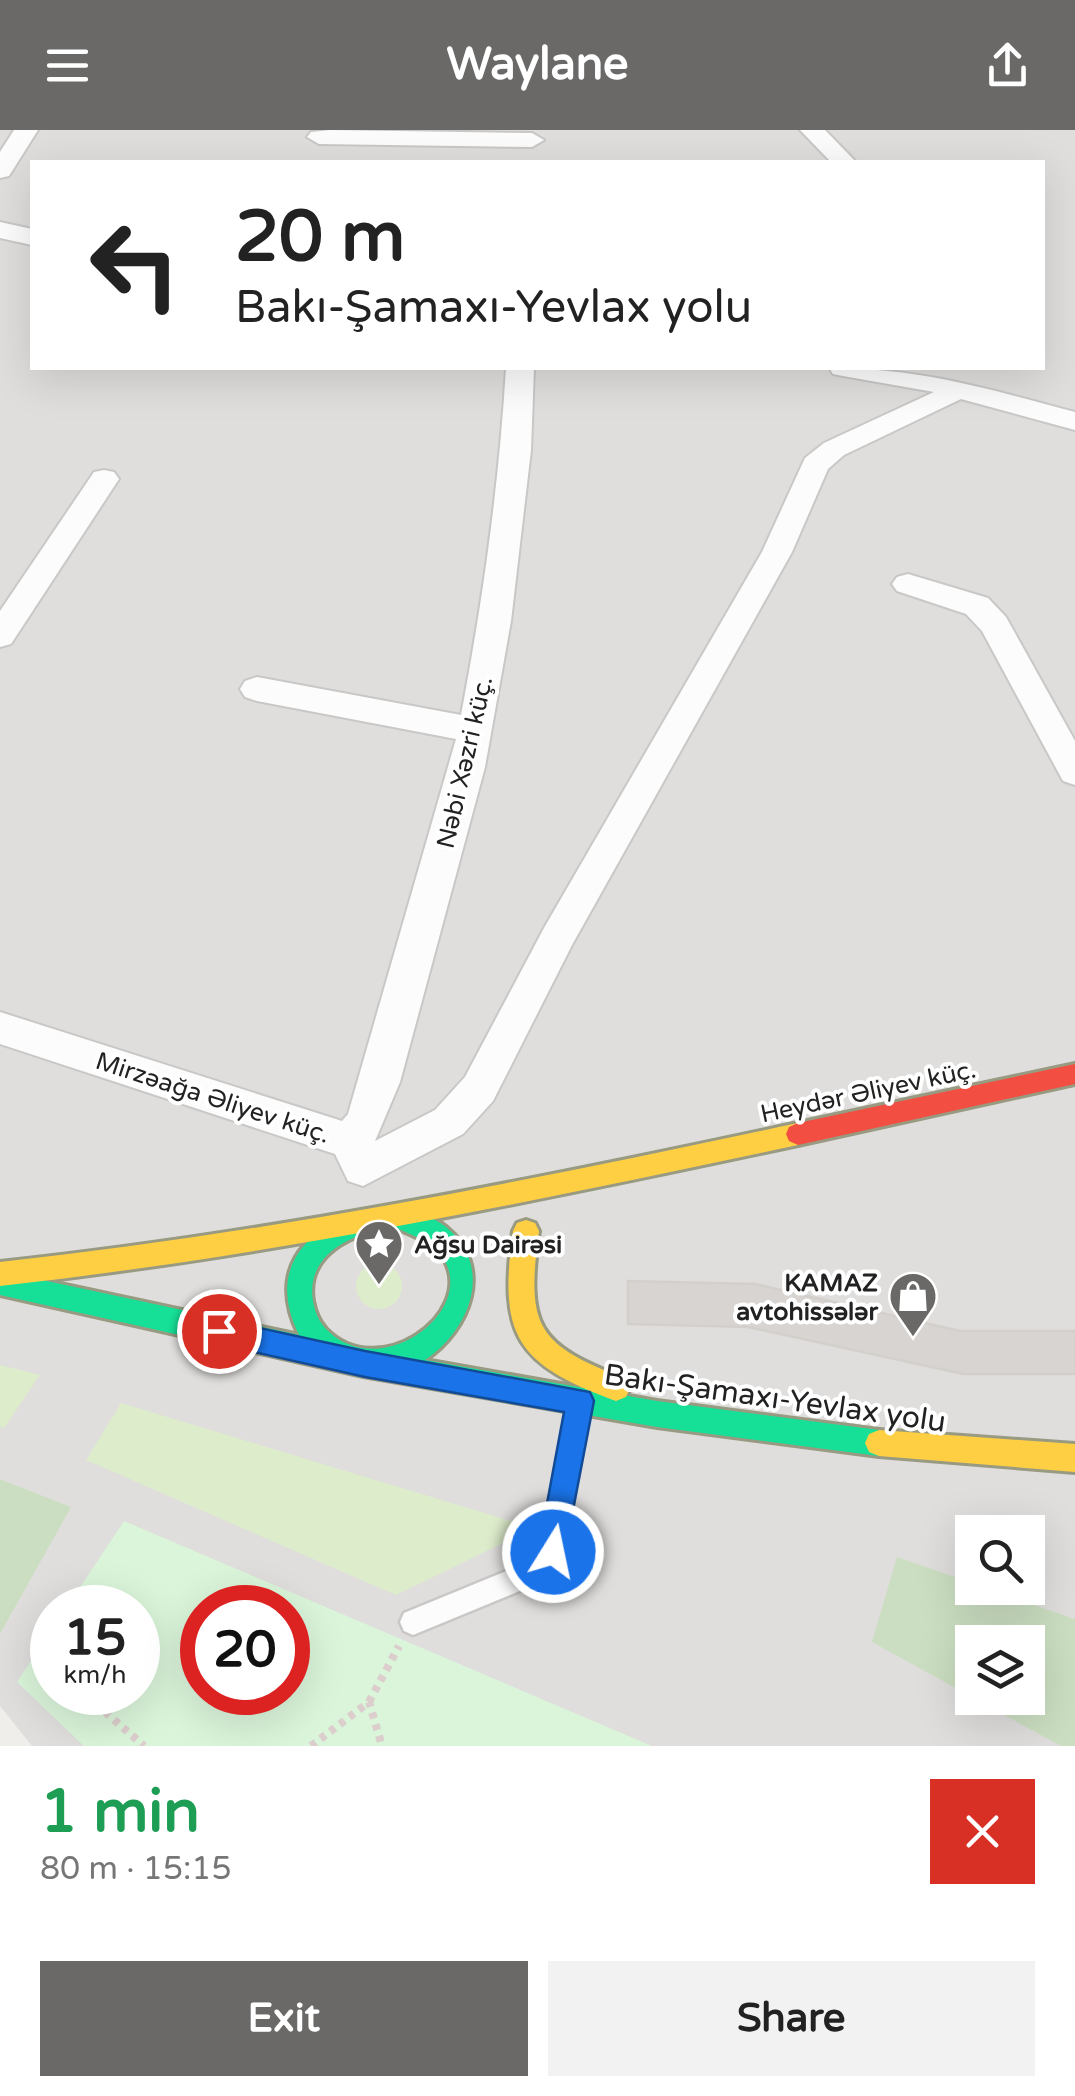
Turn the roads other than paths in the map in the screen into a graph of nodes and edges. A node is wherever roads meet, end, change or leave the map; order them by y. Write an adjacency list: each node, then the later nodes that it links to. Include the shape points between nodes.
1 (26, 130): 6 (street)
2 (812, 130): 5 (street)
3 (319, 136): 4 (street)
4 (530, 144)
5 (842, 160)
6 (0, 170)
7 (0, 230): 8 (street)
8 (30, 237)
9 (520, 370): 18 (street, Nəbi Xəzri küç., via 495,621)
10 (854, 370): 11 (street)
11 (957, 389): 12 (street); 22 (street, via 815,464 777,552 557,938 480,1089 449,1122)
12 (1075, 421)
13 (104, 479): 15 (street)
14 (908, 584): 17 (street, via 977,606)
15 (0, 636)
16 (257, 689): 18 (street)
17 (1063, 726): 19 (street)
18 (474, 730): 22 (street, Nəbi Xəzri küç.)
19 (1075, 772)
20 (0, 1028): 22 (street, Mirzəağa Əliyev küç.)
21 (1075, 1074): 23 (main road, Heydər Əliyev küç.)
22 (356, 1155): 24 (street)
23 (673, 1161): 24 (main road); 25 (main road, via 578,1194)
24 (372, 1217): 26 (main road, via 117,1263); 28 (main road, via 416,1222 450,1247 462,1286); 29 (main road, via 330,1234 303,1269 298,1290 304,1320 323,1346)
25 (526, 1231): 28 (main road); 31 (main road, via 518,1295 526,1327 546,1356 575,1376)
26 (0, 1274)
27 (0, 1282): 29 (main road, Bakı-Şamaxı-Yevlax yolu)
28 (449, 1328): 29 (main road, via 412,1357)
29 (365, 1364): 30 (main road, Bakı-Şamaxı-Yevlax yolu)
30 (580, 1401): 31 (main road, Bakı-Şamaxı-Yevlax yolu); 33 (lane, via 553,1552 530,1574)
31 (772, 1434): 32 (main road, Bakı-Şamaxı-Yevlax yolu)
32 (1075, 1458)
33 (412, 1622)

